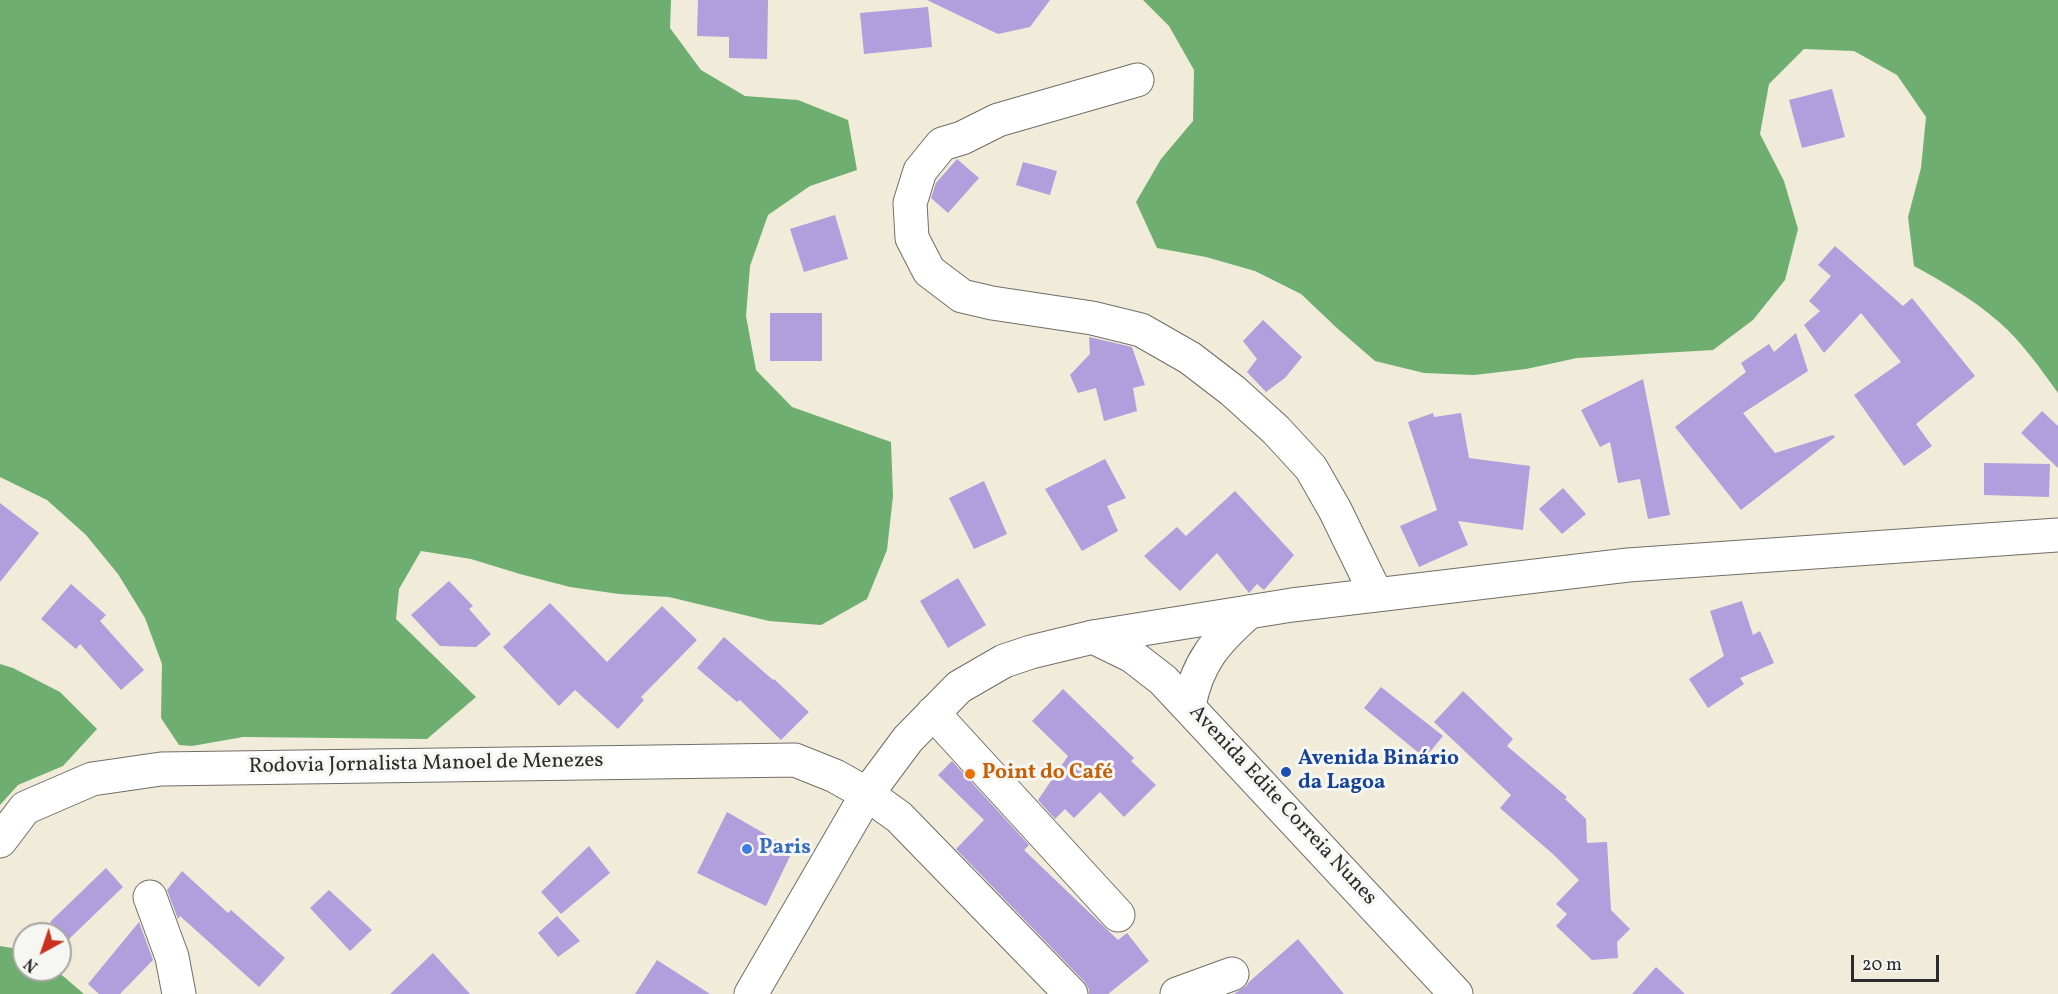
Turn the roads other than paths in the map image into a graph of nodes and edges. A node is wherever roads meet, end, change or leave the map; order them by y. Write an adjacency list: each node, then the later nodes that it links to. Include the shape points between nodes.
1 (1137, 80): 3 (main road, via 998,120 942,144 920,171 910,203 912,238 929,271 962,296 1141,330 1190,357 1267,422 1311,468)
2 (2058, 535): 3 (main road, via 1628,565)
3 (1376, 594): 4 (main road)
4 (1249, 612): 5 (main road); 6 (main road, via 1222,635 1206,657 1192,686)
5 (1093, 637): 6 (main road, Avenida Edite Correia Nunes, via 1132,656); 7 (main road, via 1004,661 959,687)
6 (1189, 706): 17 (main road, Avenida Edite Correia Nunes)
7 (933, 713): 8 (main road); 11 (main road)
8 (867, 794): 9 (main road, Rodovia Jornalista Manoel de Menezes, via 795,760 161,770 92,779 25,808); 14 (main road); 15 (main road, Rodovia Jornalista Manoel de Menezes, via 899,817)
9 (0, 841)
10 (150, 897): 13 (main road, via 172,957)
11 (1119, 915)
12 (1232, 974): 16 (main road)
13 (179, 994)
14 (751, 994)
15 (1071, 994)
16 (1177, 994)
17 (1456, 994)

